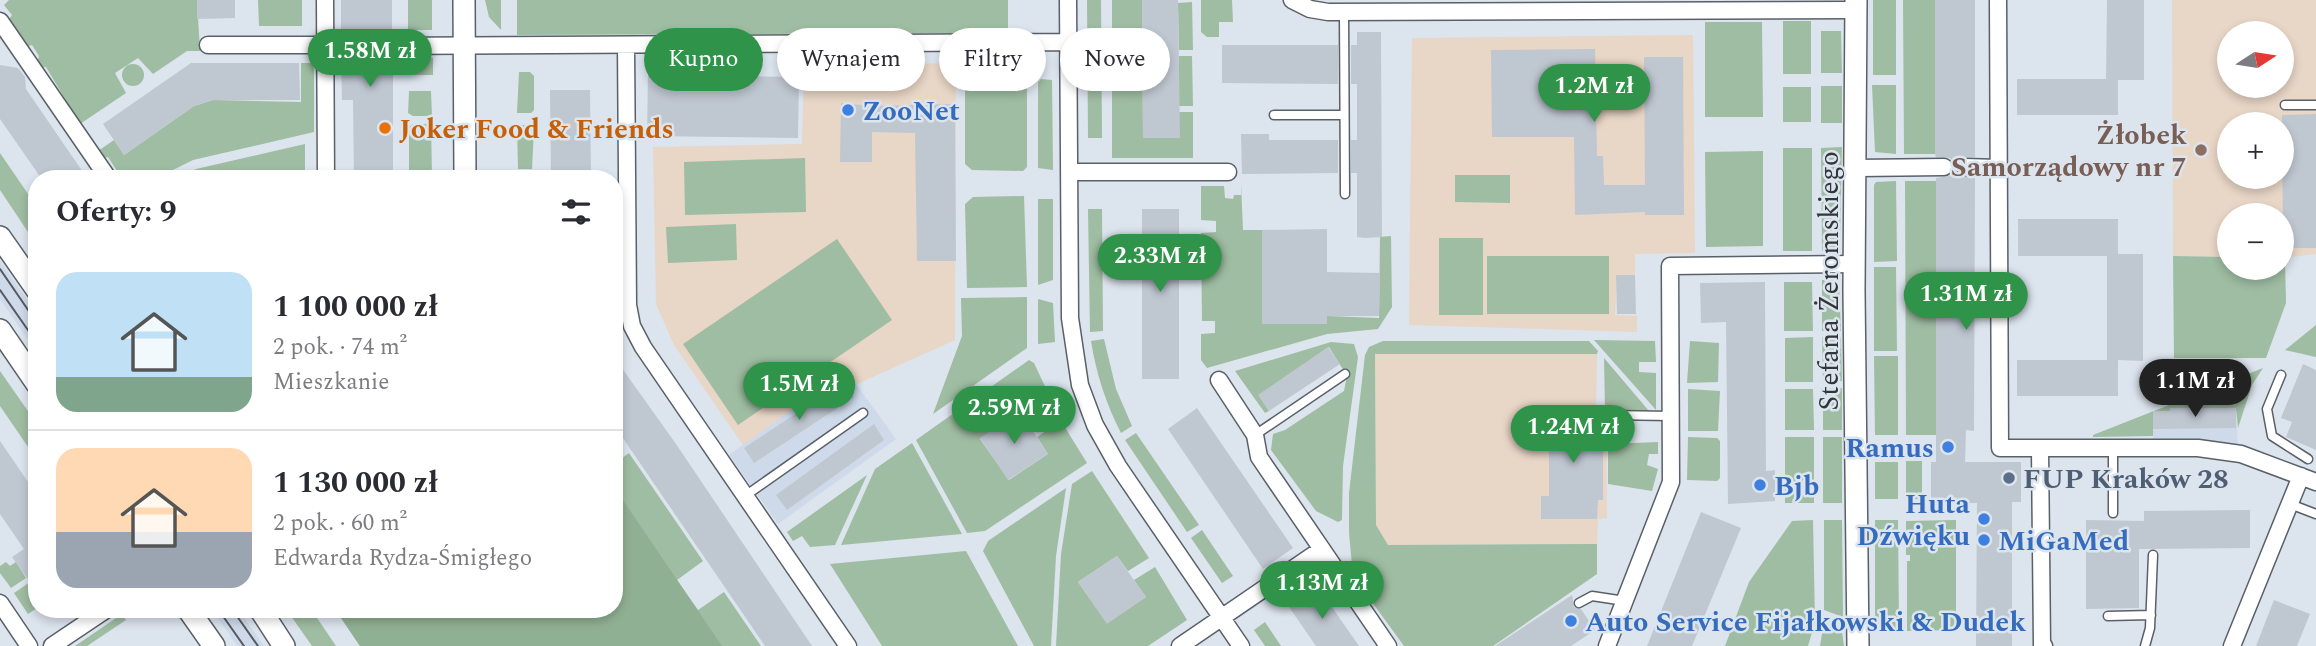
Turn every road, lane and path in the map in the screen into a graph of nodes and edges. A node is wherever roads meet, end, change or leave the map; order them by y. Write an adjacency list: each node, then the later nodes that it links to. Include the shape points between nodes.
1 (325, 0): 13 (street)
2 (464, 0): 17 (street)
3 (1068, 0): 10 (street)
4 (1293, 0): 8 (street, via 1318,11)
5 (1998, 0): 26 (street)
6 (1686, 5): 7 (street); 8 (street)
7 (1856, 5): 25 (street, Stefana Żeromskiego)
8 (1344, 13): 22 (lane)
9 (0, 22): 27 (street)
10 (1069, 28)
11 (1060, 42): 15 (street)
12 (208, 45): 13 (street)
13 (326, 45): 14 (street); 28 (street)
14 (351, 45)
15 (626, 45): 17 (street); 49 (street, via 629,317 643,347)
16 (381, 46): 17 (street)
17 (465, 47): 29 (street)
18 (1069, 91): 30 (street)
19 (2285, 105): 20 (lane)
20 (2316, 105)
21 (1274, 115): 22 (lane)
22 (1344, 115): 32 (lane)
23 (1944, 167): 25 (street)
24 (1965, 167): 26 (street)
25 (1857, 168): 34 (street, Stefana Żeromskiego)
26 (1998, 168): 46 (street, via 2000,448)
27 (102, 170)
28 (326, 170)
29 (465, 170)
30 (1069, 172): 31 (street); 63 (street, via 1070,331 1084,397 1114,459)
31 (1228, 172)
32 (1345, 194)
33 (0, 237): 35 (street)
34 (1855, 264): 43 (street, via 1670,266); 73 (street, Stefana Żeromskiego)
35 (28, 274)
36 (0, 330): 37 (street)
37 (28, 371)
38 (1345, 374): 44 (lane)
39 (2281, 375): 47 (lane, via 2267,409 2272,436)
40 (1219, 380): 44 (street)
41 (863, 413): 49 (lane)
42 (1607, 415): 43 (lane)
43 (1672, 416): 55 (street, via 1670,488)
44 (1255, 435): 53 (street, via 1259,457)
45 (2113, 447): 46 (street); 48 (street, via 2179,446 2229,452); 51 (lane)
46 (2040, 449): 74 (street)
47 (2312, 461): 48 (lane)
48 (2309, 479): 50 (street)
49 (745, 496): 68 (street)
50 (2290, 504): 52 (lane); 76 (street)
51 (2113, 513)
52 (2316, 514)
53 (1322, 549): 63 (street); 71 (street)
54 (2154, 555): 58 (lane)
55 (1625, 601): 57 (lane, via 1592,596); 72 (street)
56 (0, 603): 64 (street)
57 (1579, 604)
58 (2151, 615): 59 (lane); 75 (lane)
59 (2108, 616)
60 (94, 618): 65 (street)
61 (194, 618): 66 (street)
62 (266, 618): 67 (street)
63 (1222, 618): 69 (street); 70 (street)
64 (29, 646)
65 (52, 646)
66 (214, 646)
67 (284, 646)
68 (848, 646)
69 (1180, 646)
70 (1241, 646)
71 (1388, 646)
72 (1607, 646)
73 (1858, 646)
74 (2044, 646)
75 (2145, 646)
76 (2232, 646)

